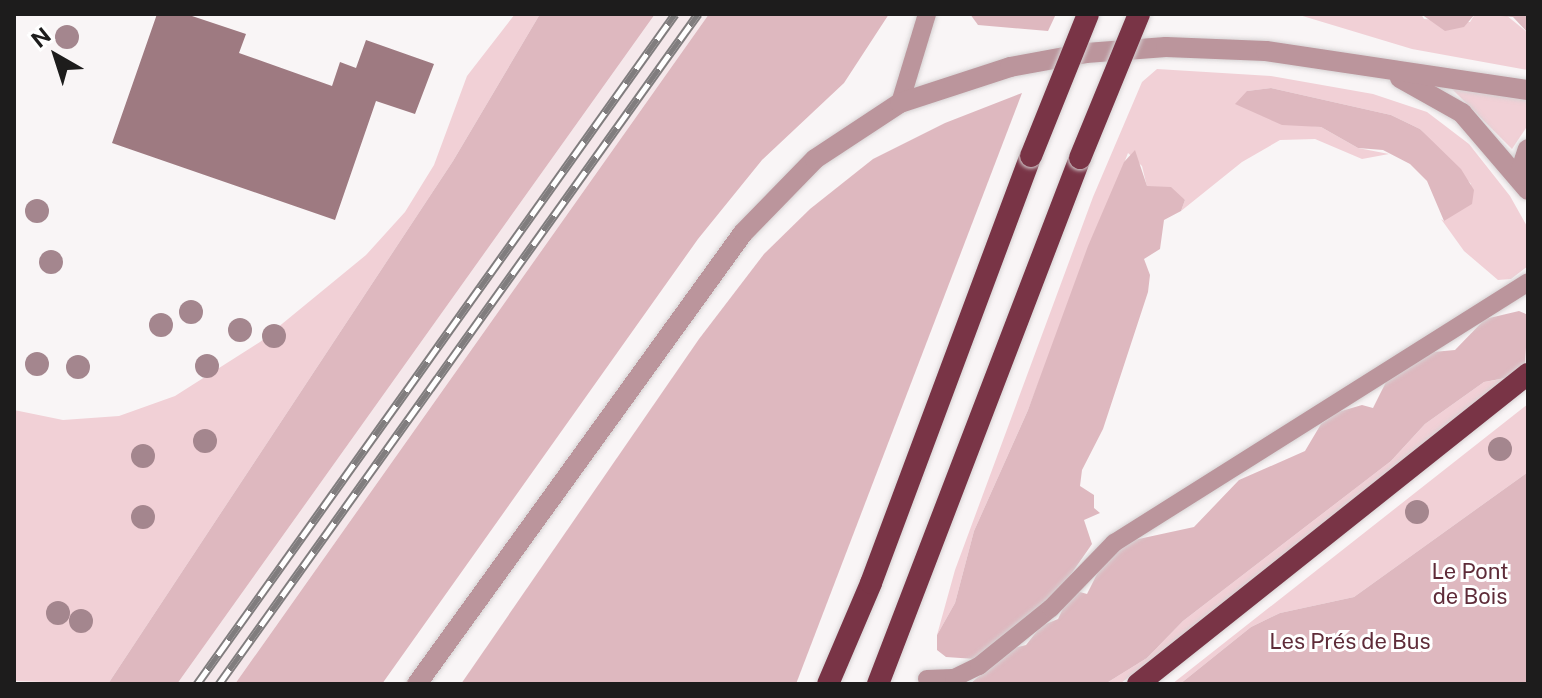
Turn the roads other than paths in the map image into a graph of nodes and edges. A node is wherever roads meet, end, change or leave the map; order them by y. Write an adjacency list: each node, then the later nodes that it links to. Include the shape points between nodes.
1 (927, 14): 6 (lane)
2 (1088, 14): 13 (highway, bridge)
3 (1139, 14): 14 (highway, bridge)
4 (1386, 71): 5 (street); 6 (street, via 1244,49 1116,50 971,76); 8 (street, via 1462,113)
5 (1528, 90)
6 (900, 103): 12 (street, via 815,159 751,222)
7 (1528, 149): 8 (street)
8 (1523, 183)
9 (1528, 282): 11 (lane, via 1114,543 1051,608 979,666 954,678)
10 (1528, 374): 15 (highway)
11 (927, 679)
12 (417, 684)
13 (828, 684)
14 (878, 684)
15 (1138, 684)

